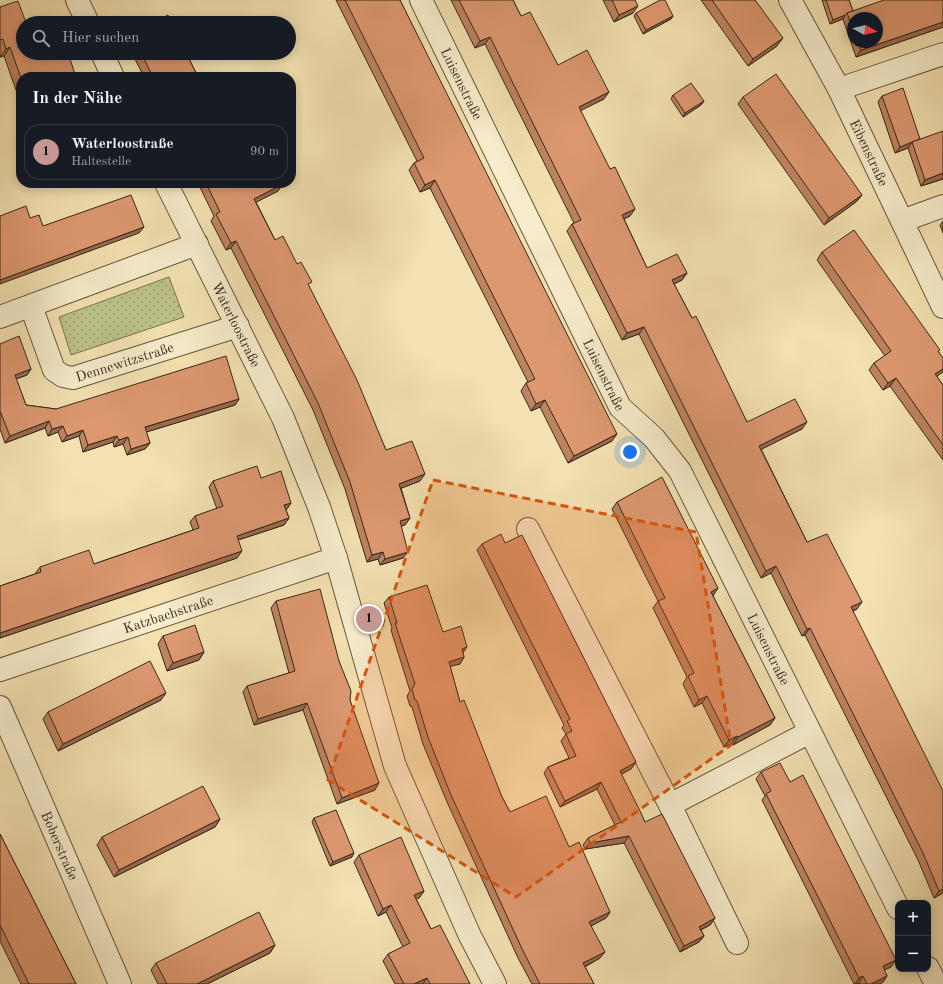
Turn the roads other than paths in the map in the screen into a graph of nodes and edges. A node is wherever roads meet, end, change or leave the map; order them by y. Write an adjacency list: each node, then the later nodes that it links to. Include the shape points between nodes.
1 (77, 0): 4 (street)
2 (421, 0): 21 (street, Luisenstraße, via 620,407 654,438 680,471)
3 (790, 0): 8 (street, Eibenstraße)
4 (85, 16)
5 (943, 54): 8 (street)
6 (105, 60): 7 (street)
7 (111, 72)
8 (839, 89): 11 (street, Eibenstraße)
9 (169, 188): 12 (street, Waterloostraße)
10 (943, 206): 11 (street)
11 (902, 220): 14 (street, Eibenstraße)
12 (197, 244): 13 (street); 16 (street, Waterloostraße)
13 (31, 306): 15 (street); 16 (street, Dennewitzstraße, via 54,370 63,376 73,378)
14 (943, 307)
15 (0, 317)
16 (238, 326): 18 (street, Waterloostraße, via 283,418 319,507)
17 (528, 529): 22 (street)
18 (336, 558): 19 (street, Katzbachstraße); 27 (street, Waterloostraße, via 395,766 470,936)
19 (0, 670)
20 (0, 707): 26 (street, Boberstraße)
21 (810, 732): 22 (street); 23 (street, Luisenstraße)
22 (670, 805): 24 (street)
23 (895, 902)
24 (737, 943)
25 (930, 972): 28 (street)
26 (120, 984)
27 (495, 984)
28 (936, 984)

